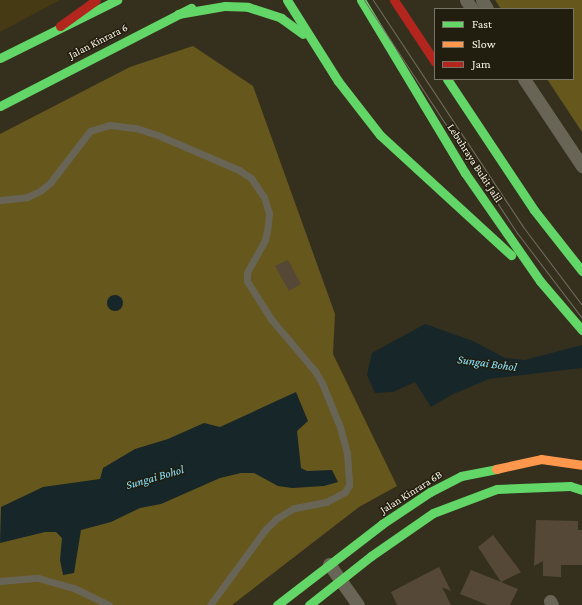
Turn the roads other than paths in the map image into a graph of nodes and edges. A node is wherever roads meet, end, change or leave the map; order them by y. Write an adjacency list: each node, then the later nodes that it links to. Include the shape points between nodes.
1 (96, 0): 8 (main road)
2 (117, 0): 8 (main road)
3 (209, 0): 7 (main road, Jalan Kinrara 6)
4 (287, 0): 9 (main road)
5 (360, 0): 18 (main road, Lebuhraya Bukit Jalil, via 465,173)
6 (394, 0): 11 (main road)
7 (178, 14): 9 (main road, via 225,6 248,7 281,18); 14 (main road, Jalan Kinrara 6)
8 (60, 26): 10 (main road)
9 (310, 40): 18 (main road, via 355,106 380,135)
10 (0, 58)
11 (434, 60)
12 (447, 80): 17 (main road, Lebuhraya Bukit Jalil, via 534,210)
13 (525, 80): 15 (street)
14 (0, 106)
15 (582, 166)
16 (0, 200): 27 (lane, via 28,197 40,191 53,179 90,130 110,125 136,128 160,136 239,170 251,178 264,197 269,213 265,240 247,272 247,281 271,320 315,371 322,383 340,427 347,453 349,485 345,492 326,502 294,508 276,519 265,530)
17 (582, 271)
18 (540, 281): 19 (main road, Lebuhraya Bukit Jalil)
19 (580, 328)
20 (582, 465): 22 (main road, Jalan Kinrara 6B, via 541,460 461,476 424,496)
21 (582, 490): 23 (main road, via 570,486 497,488 433,513)
22 (330, 564): 23 (street); 28 (main road, Jalan Kinrara 6B)
23 (341, 580): 25 (street); 29 (main road)
24 (0, 581): 26 (lane, via 38,578 74,588)
25 (356, 601)
26 (109, 605)
27 (210, 605)
28 (277, 605)
29 (309, 605)

